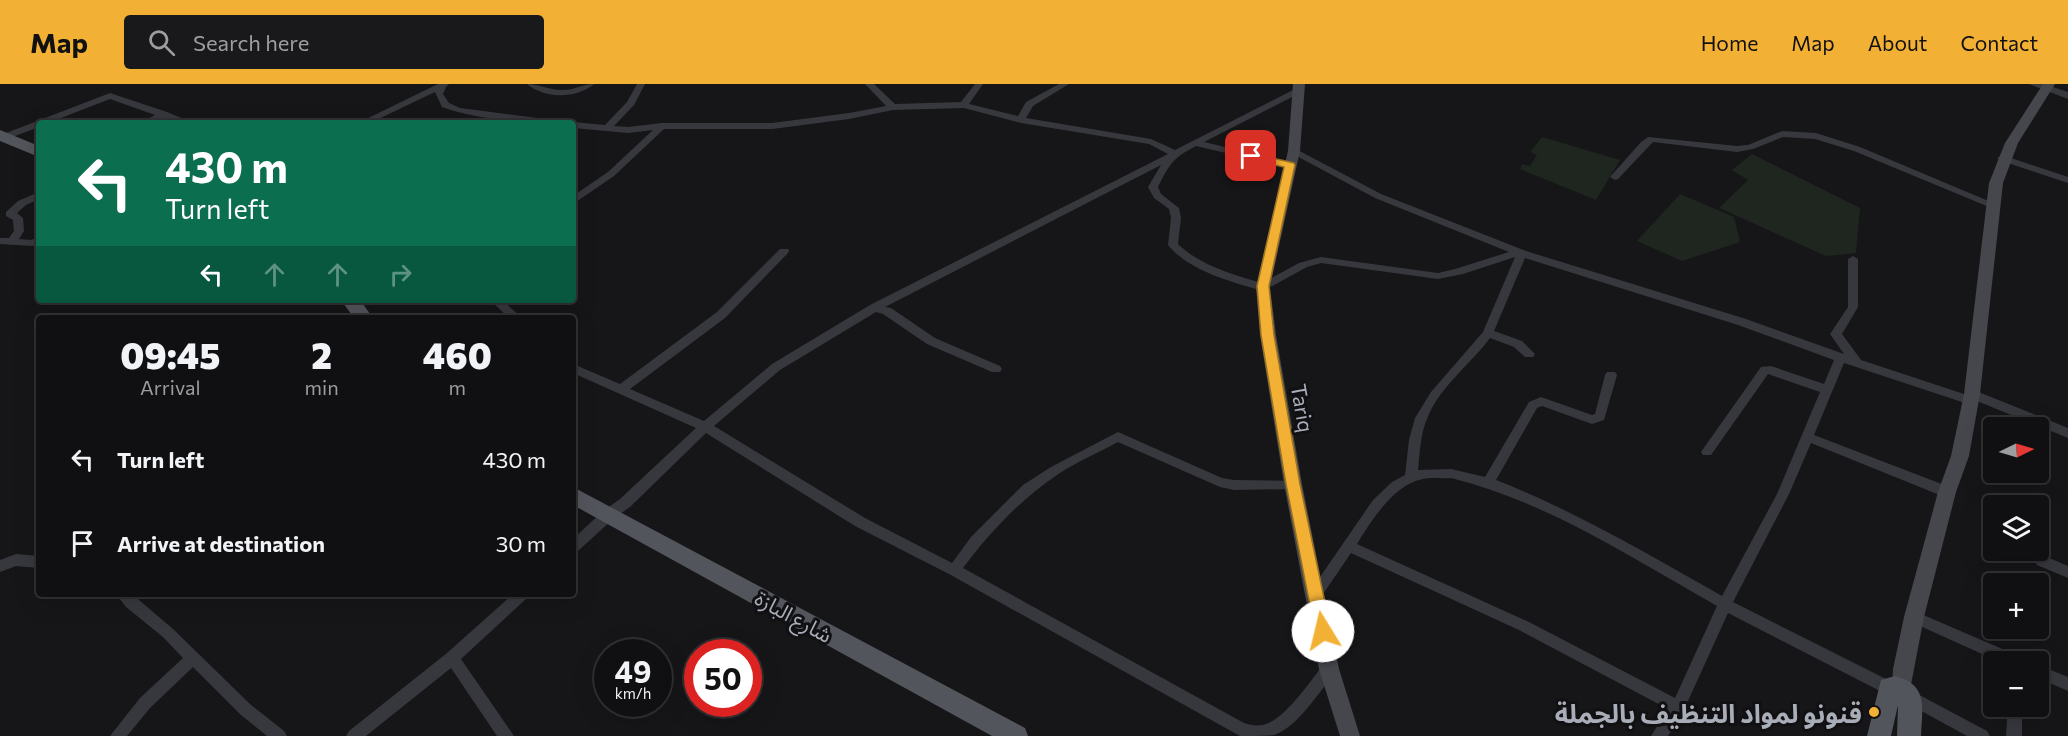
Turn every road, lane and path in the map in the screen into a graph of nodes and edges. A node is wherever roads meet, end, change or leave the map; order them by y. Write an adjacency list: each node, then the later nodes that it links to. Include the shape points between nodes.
1 (531, 84): 2 (street, via 554,94 580,90)
2 (590, 84)
3 (641, 84): 23 (street, via 631,103)
4 (869, 84): 12 (street)
5 (979, 84): 11 (street)
6 (1065, 84): 19 (street, via 1029,104)
7 (443, 85): 17 (street); 18 (street, via 439,94 442,101 458,110)
8 (2043, 85): 10 (street); 29 (main road)
9 (1299, 87): 25 (street); 28 (main road, Tariq)
10 (2068, 96)
11 (964, 105): 12 (street); 19 (street)
12 (893, 107): 22 (street, via 772,126)
13 (164, 114): 14 (street, via 110,96); 15 (street); 16 (street)
14 (45, 120)
15 (151, 120)
16 (180, 120)
17 (369, 120)
18 (533, 120)
19 (1021, 120): 27 (street, via 1151,142)
20 (36, 123): 24 (street)
21 (576, 125): 23 (street)
22 (662, 126): 23 (street); 33 (street, via 611,174)
23 (608, 128)
24 (2, 136): 26 (main road)
25 (1194, 143): 27 (street); 28 (street)
26 (36, 151)
27 (1174, 153): 41 (street, via 1153,187 1157,196 1174,208 1173,245 1210,268); 44 (street)
28 (1292, 158): 39 (street); 41 (main road, Tariq)
29 (2002, 158): 31 (street); 34 (main road)
30 (1615, 177): 34 (street, via 1651,140 1737,149 1782,134 1805,134 1857,149)
31 (2068, 180)
32 (36, 196): 37 (street, via 10,214 18,218 19,231)
33 (576, 199)
34 (1993, 205): 56 (main road)
35 (0, 241): 37 (street)
36 (36, 241): 37 (street)
37 (12, 242)
38 (784, 251): 54 (street, via 721,315)
39 (1522, 253): 41 (street, via 1506,254 1438,276 1321,260); 47 (street); 49 (street)
40 (1853, 259): 50 (street, via 1853,307 1836,334)
41 (1263, 286): 63 (main road, Tariq)
42 (352, 303): 45 (main road)
43 (498, 303): 46 (street)
44 (874, 308): 52 (street, via 887,311 931,341); 57 (street, via 776,367)
45 (362, 315)
46 (512, 315)
47 (1488, 333): 48 (street, via 1518,344); 61 (street, via 1443,382 1420,419)
48 (1529, 354)
49 (1841, 357): 50 (street); 55 (street)
50 (1856, 362): 56 (street)
51 (576, 369): 54 (street)
52 (996, 369)
53 (1611, 375): 62 (street, via 1600,417 1592,420 1541,401 1533,405)
54 (620, 390): 57 (street)
55 (1827, 390): 59 (street); 60 (street, via 1765,370)
56 (1972, 397): 58 (street); 64 (main road, via 1960,456)
57 (705, 427): 66 (street, via 625,503); 72 (street, via 860,522)
58 (2068, 433)
59 (1807, 437): 64 (street); 77 (street, via 1783,494)
60 (1707, 452)
61 (1411, 479): 62 (street, via 1444,474); 68 (street, via 1377,501)
62 (1488, 482): 77 (street, via 1572,520)
63 (1293, 484): 72 (street, via 1220,482 1122,437 1115,438 1028,489 976,541); 74 (main road, Tariq)
64 (1947, 492): 78 (main road)
65 (576, 497): 66 (main road, شارع البازة)
66 (608, 514): 67 (street); 92 (main road, شارع البازة)
67 (576, 544)
68 (1348, 546): 74 (street); 86 (street, via 1524,626)
69 (2042, 561): 73 (street)
70 (36, 562): 71 (street, via 16,560)
71 (0, 566)
72 (954, 570): 82 (street, via 1240,729 1255,733 1280,725)
73 (2068, 572)
74 (1316, 593): 82 (main road, Tariq)
75 (125, 597): 81 (street)
76 (519, 597): 80 (street)
77 (1725, 604): 85 (street); 86 (street)
78 (1914, 617): 79 (street); 85 (main road)
79 (1991, 651)
80 (452, 658): 90 (street); 91 (street)
81 (192, 659): 88 (street, via 145,703); 89 (street)
82 (1329, 669): 93 (main road, Tariq)
83 (2049, 676): 84 (street)
84 (2068, 684)
85 (1900, 691): 95 (main road); 96 (main road); 97 (street)
86 (1678, 707): 94 (street)
87 (2015, 717): 98 (street)
88 (118, 736)
89 (279, 736)
90 (354, 736)
91 (506, 736)
92 (1016, 736)
93 (1350, 736)
94 (1659, 736)
95 (1879, 736)
96 (1909, 736)
97 (1982, 736)
98 (2014, 736)

